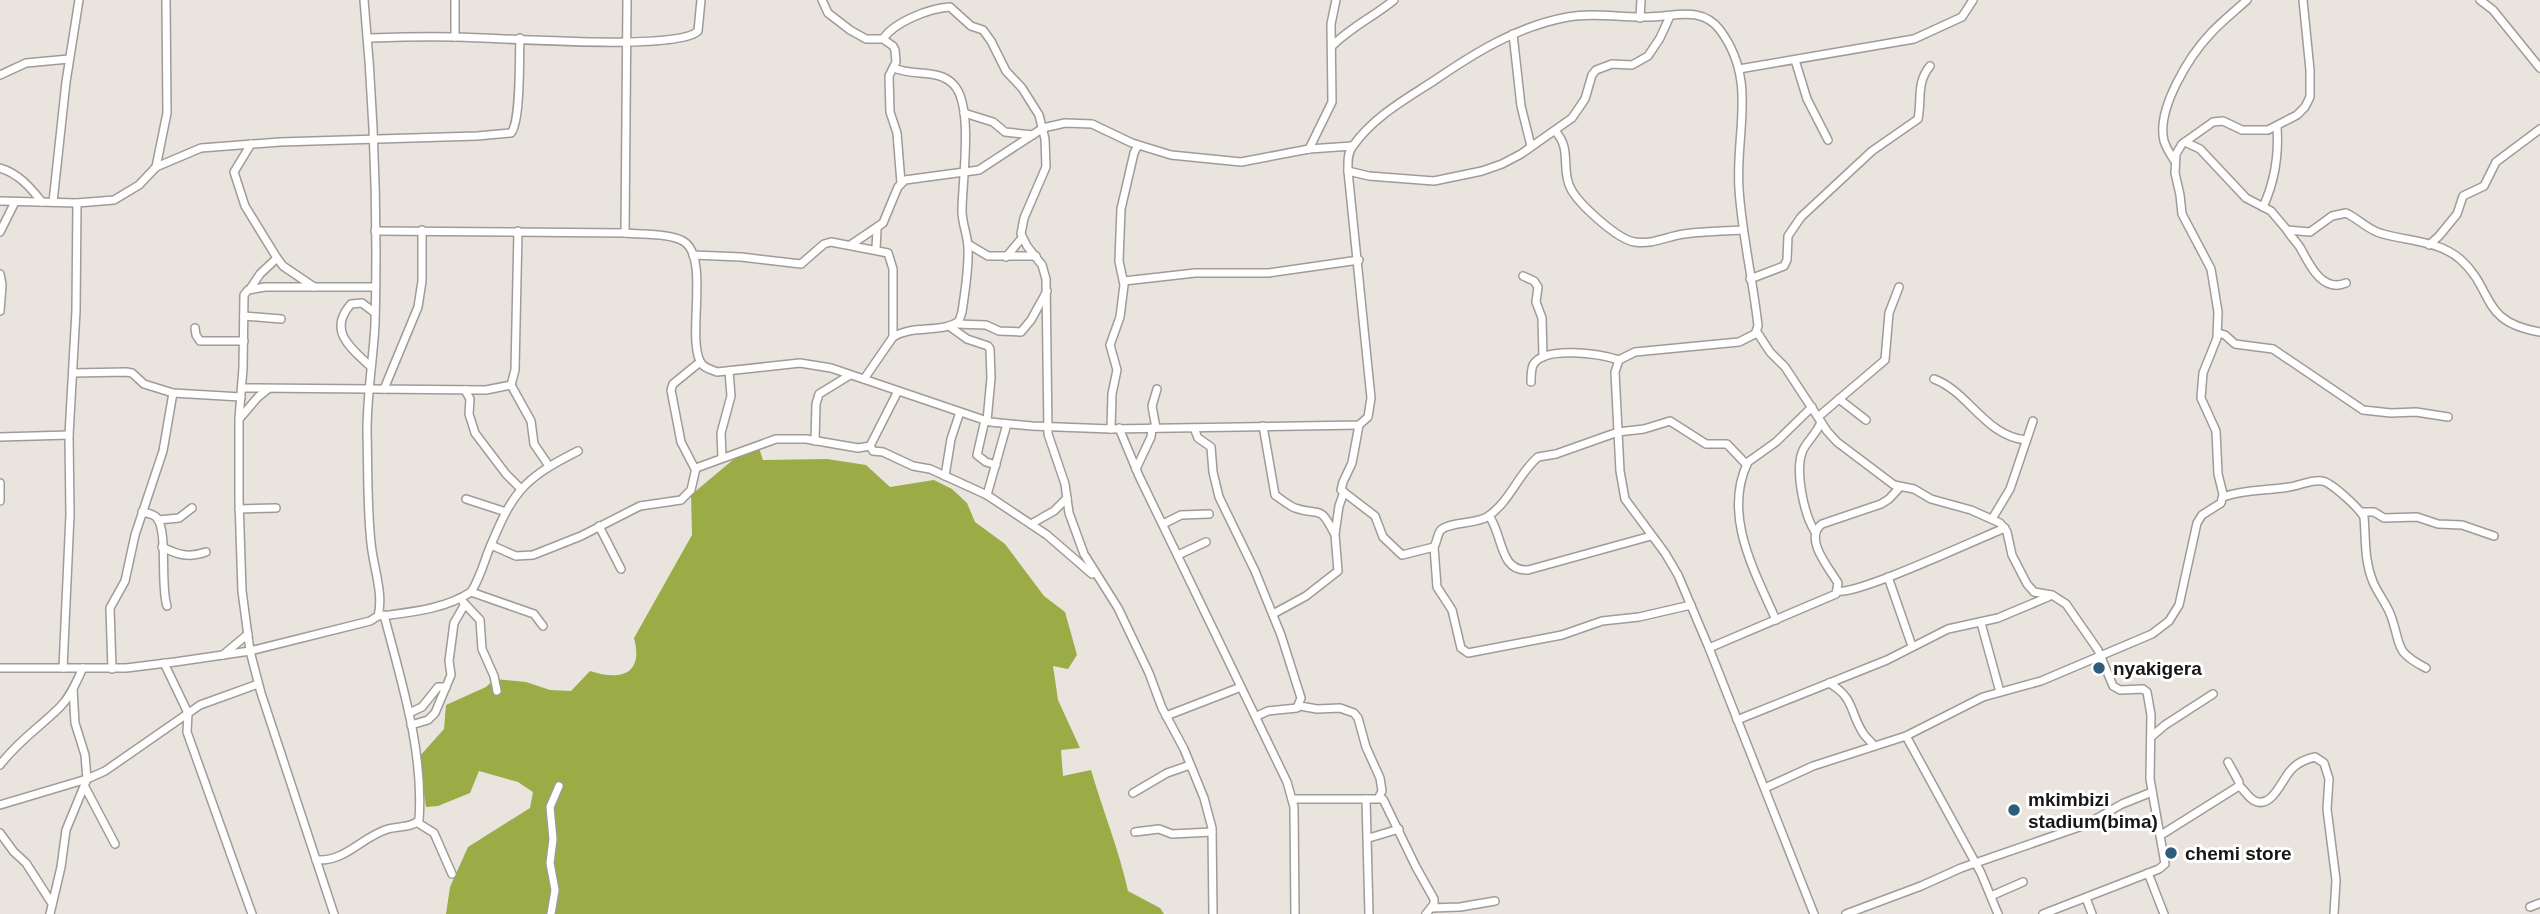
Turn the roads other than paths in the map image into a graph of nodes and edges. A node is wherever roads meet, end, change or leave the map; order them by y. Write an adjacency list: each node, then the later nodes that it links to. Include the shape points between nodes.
1 (79, 0): 26 (street)
2 (166, 0): 48 (street, via 167,114)
3 (364, 0): 21 (street)
4 (455, 0): 20 (street)
5 (627, 0): 24 (street)
6 (701, 0): 24 (street, via 694,35)
7 (822, 0): 23 (street, via 828,13 849,30 866,39)
8 (1336, 0): 25 (street)
9 (1394, 0): 25 (street, via 1351,27)
10 (1641, 0): 18 (street)
11 (1973, 0): 27 (street, via 1962,17 1914,39)
12 (2248, 0): 47 (street, via 2208,36 2175,88 2163,132)
13 (2303, 0): 34 (street, via 2310,97 2297,115)
14 (2480, 0): 30 (street)
15 (932, 1): 16 (street)
16 (941, 7): 23 (street, via 895,27); 35 (street, via 950,7 971,26 983,30)
17 (1670, 16): 18 (street); 31 (street, via 1711,19 1733,49); 37 (street, via 1654,49 1643,60 1596,70 1576,114)
18 (1640, 18): 19 (street, via 1568,17)
19 (1513, 34): 44 (street, via 1471,54 1405,98); 45 (street, via 1521,106)
20 (455, 37): 21 (street); 22 (street)
21 (368, 38): 39 (street)
22 (520, 38): 24 (street); 39 (street, via 518,114 511,132)
23 (883, 39): 29 (street, via 895,50)
24 (628, 42): 66 (street)
25 (1332, 46): 46 (street, via 1332,102)
26 (69, 59): 32 (street, via 26,63); 56 (street)
27 (1795, 60): 31 (street); 40 (street, via 1807,99)
28 (1930, 66): 79 (street, via 1919,87 1918,119 1872,151 1801,217 1788,236 1784,266)
29 (894, 68): 33 (street, via 944,76 956,86); 52 (street, via 889,76 890,112 897,133)
30 (2540, 68)
31 (1740, 69): 61 (street)
32 (0, 75)
33 (964, 113): 38 (street, via 993,122 1005,132); 51 (street)
34 (2277, 127): 41 (street, via 2250,131 2217,121); 58 (street, via 2278,155)
35 (1043, 128): 38 (street); 43 (street, via 1087,123); 67 (street, via 1046,167 1024,218)
36 (2540, 129): 70 (street, via 2496,162 2484,186 2463,196 2457,214)
37 (1555, 131): 45 (street); 61 (street, via 1564,145 1566,177 1573,193 1629,241)
38 (1033, 135): 51 (street, via 988,167)
39 (372, 139): 42 (street); 63 (street)
40 (1828, 140)
41 (2185, 142): 47 (street); 58 (street, via 2201,150 2246,198)
42 (251, 144): 48 (street, via 201,148); 75 (street, via 234,175 245,206)
43 (1138, 145): 46 (street, via 1171,155 1241,162); 80 (street, via 1121,209 1119,261)
44 (1352, 146): 46 (street); 50 (street)
45 (1531, 146): 50 (street, via 1490,169 1434,181)
46 (1309, 149)
47 (2174, 161): 95 (street, via 2182,217 2206,256 2214,281)
48 (156, 167): 57 (street, via 139,185 114,200)
49 (0, 168): 55 (street, via 25,182)
50 (1348, 172): 76 (street)
51 (963, 173): 52 (street); 69 (street)
52 (901, 183): 59 (street)
53 (0, 201): 54 (street)
54 (15, 202): 55 (street); 65 (street)
55 (42, 202): 56 (street)
56 (53, 202): 57 (street)
57 (77, 203): 103 (street)
58 (2263, 207): 62 (street)
59 (877, 229): 68 (street); 71 (street)
60 (422, 230): 63 (street); 64 (street); 113 (street, via 418,307)
61 (1743, 230): 79 (street)
62 (2287, 230): 70 (street, via 2310,232 2332,216 2346,213 2381,233); 81 (street, via 2306,262 2326,283)
63 (375, 231): 82 (street)
64 (518, 231): 66 (street); 108 (street)
65 (0, 232)
66 (625, 233): 72 (street, via 683,241)
67 (1022, 238): 73 (street); 74 (street)
68 (852, 244): 71 (street); 72 (street, via 824,244 801,264)
69 (968, 244): 74 (street, via 983,255); 91 (street, via 962,312)
70 (2429, 245): 94 (street, via 2462,261 2507,322)
71 (876, 249): 96 (street, via 891,258)
72 (693, 255): 100 (street)
73 (1036, 256): 74 (street); 86 (street, via 1045,271)
74 (1006, 257)
75 (277, 258): 83 (street); 85 (street)
76 (1359, 260): 80 (street, via 1268,273 1195,273); 128 (street, via 1371,398 1368,417)
77 (0, 274): 87 (street)
78 (1523, 276): 98 (street, via 1538,287)
79 (1750, 279): 93 (street)
80 (1124, 281): 133 (street, via 1110,345 1117,370 1112,394)
81 (2346, 283)
82 (375, 286): 83 (street); 88 (street)
83 (314, 287): 85 (street)
84 (1899, 287): 118 (street, via 1889,313 1885,360)
85 (250, 289): 89 (street, via 244,295)
86 (1046, 291): 91 (street, via 1021,332); 129 (street)
87 (0, 311)
88 (374, 313): 101 (street); 101 (street, via 362,303 351,304 341,327 345,342)
89 (244, 316): 90 (street); 97 (street)
90 (281, 319)
91 (953, 325): 96 (street, via 905,330); 123 (street, via 967,339 989,347 992,378)
92 (195, 328): 97 (street, via 200,341)
93 (1757, 331): 99 (street, via 1738,342 1634,352); 119 (street)
94 (2540, 332)
95 (2218, 333): 121 (street, via 2235,344 2273,349 2363,410); 153 (street, via 2203,373 2201,398 2216,431)
96 (892, 337): 105 (street)
97 (244, 341): 109 (street)
98 (1543, 357): 99 (street, via 1593,354); 107 (street, via 1534,365)
99 (1619, 360): 134 (street, via 1615,372)
100 (700, 362): 102 (street, via 717,372); 145 (street, via 671,390 681,442)
101 (371, 367): 112 (street)
102 (729, 370): 104 (street, via 800,363); 141 (street, via 731,396 720,433)
103 (73, 373): 116 (street, via 130,372 144,384); 135 (street)
104 (850, 375): 105 (street); 138 (street, via 819,394)
105 (864, 379): 115 (street)
106 (1934, 379): 137 (street, via 1952,387 1995,428)
107 (1531, 382)
108 (511, 385): 114 (street); 144 (street, via 531,421 534,444)
109 (242, 388): 111 (street); 117 (street)
110 (1157, 388): 131 (street, via 1152,399)
111 (269, 389): 112 (street); 122 (street)
112 (369, 389): 113 (street); 191 (street, via 370,541)
113 (384, 389): 114 (street)
114 (465, 390): 150 (street, via 475,433)
115 (898, 391): 120 (street); 139 (street)
116 (173, 393): 117 (street); 160 (street, via 163,451)
117 (242, 397): 122 (street)
118 (1839, 399): 124 (street); 125 (street)
119 (1812, 407): 124 (street); 142 (street)
120 (960, 412): 123 (street); 147 (street)
121 (2448, 416)
122 (239, 419): 159 (street)
123 (986, 420): 127 (street); 143 (street, via 977,455)
124 (1819, 420): 149 (street, via 1845,448); 171 (street, via 1800,462 1804,504)
125 (1866, 420)
126 (2033, 421): 137 (street)
127 (1007, 424): 129 (street); 143 (street)
128 (1359, 425): 130 (street); 151 (street, via 1352,463 1341,488)
129 (1046, 426): 133 (street); 154 (street)
130 (1263, 426): 132 (street); 172 (street, via 1275,495 1295,508 1319,511)
131 (1154, 428): 132 (street); 133 (street); 146 (street)
132 (1194, 428): 190 (street, via 1198,438 1212,447 1222,503)
133 (1115, 429): 146 (street)
134 (1618, 432): 142 (street, via 1670,421 1706,444 1727,444); 164 (street, via 1538,457); 173 (street, via 1625,499)
135 (69, 435): 136 (street); 203 (street)
136 (0, 438)
137 (2026, 440): 165 (street, via 2010,489)
138 (815, 441): 139 (street, via 858,449); 141 (street, via 776,439)
139 (870, 446): 147 (street)
140 (578, 451): 144 (street)
141 (722, 457): 145 (street)
142 (1746, 464): 192 (street, via 1738,522)
143 (996, 465): 152 (street)
144 (549, 466): 150 (street)
145 (695, 469): 169 (street, via 691,490 681,500 640,506)
146 (1136, 469): 168 (street)
147 (945, 477): 152 (street)
148 (0, 482): 156 (street)
149 (1900, 486): 165 (street); 171 (street, via 1881,504 1822,524)
150 (521, 489): 161 (street)
151 (1344, 492): 172 (street); 178 (street, via 1375,516 1383,537 1399,553)
152 (987, 495): 167 (street)
153 (2223, 497): 162 (street, via 2244,490 2324,481); 200 (street, via 2197,523 2180,599 2169,621 2151,635)
154 (1067, 498): 167 (street); 183 (street, via 1084,554)
155 (466, 499): 161 (street)
156 (0, 500)
157 (192, 508): 166 (street, via 179,518)
158 (276, 508): 159 (street)
159 (239, 509): 195 (street)
160 (142, 512): 166 (street); 205 (street, via 125,581 109,611)
161 (506, 512): 176 (street)
162 (2361, 512): 174 (street, via 2386,518 2414,517); 206 (street, via 2368,568 2391,615 2398,646)
163 (1209, 514): 168 (street, via 1181,515)
164 (1489, 516): 173 (street, via 1509,565 1519,570); 178 (street, via 1442,529)
165 (1992, 519): 170 (street)
166 (158, 520): 177 (street)
167 (1031, 524): 183 (street)
168 (1163, 524): 180 (street)
169 (598, 526): 176 (street, via 533,555 516,556); 181 (street)
170 (2005, 528): 182 (street); 186 (street, via 2027,584 2034,592)
171 (1815, 532): 184 (street)
172 (1335, 534): 190 (street, via 1338,571)
173 (1651, 536): 188 (street, via 1671,562)
174 (2494, 536)
175 (1206, 542): 180 (street)
176 (491, 545): 185 (street)
177 (162, 547): 179 (street, via 188,556); 189 (street)
178 (1434, 547): 188 (street, via 1437,587 1452,610 1461,648 1468,653)
179 (206, 552)
180 (1178, 555): 210 (street)
181 (621, 569)
182 (1888, 577): 184 (street); 196 (street)
183 (1098, 579): 218 (street, via 1118,608)
184 (1838, 591): 192 (street)
185 (471, 592): 187 (street); 194 (street, via 534,614)
186 (2052, 596): 193 (street); 200 (street, via 2066,604)
187 (463, 602): 191 (street); 209 (street, via 454,623); 212 (street, via 480,620 482,649)
188 (1691, 605): 197 (street)
189 (167, 606)
190 (1273, 614): 215 (street)
191 (381, 616): 198 (street); 217 (street)
192 (1776, 620): 197 (street)
193 (1981, 623): 196 (street, via 1948,629); 213 (street)
194 (543, 626)
195 (248, 634): 198 (street); 199 (street)
196 (1912, 646): 207 (street)
197 (1709, 648): 220 (street)
198 (250, 651): 199 (street); 208 (street)
199 (222, 655): 201 (street)
200 (2101, 656): 213 (street); 223 (street, via 2115,688 2147,692)
201 (164, 663): 205 (street); 216 (street)
202 (0, 668): 203 (street)
203 (63, 668): 204 (street)
204 (83, 668): 205 (street); 211 (street)
205 (112, 668)
206 (2426, 668)
207 (1829, 683): 220 (street); 224 (street, via 1849,699 1862,731)
208 (258, 684): 216 (street); 246 (street)
209 (446, 687): 217 (street, via 436,689 422,707); 221 (street, via 432,717)
210 (1241, 687): 218 (street); 219 (street)
211 (73, 689): 226 (street); 228 (street)
212 (497, 691)
213 (2000, 692): 222 (street)
214 (2213, 694): 223 (street)
215 (1300, 706): 219 (street); 234 (street, via 1354,713 1380,778)
216 (188, 713): 228 (street); 259 (street, via 187,732)
217 (409, 713): 221 (street)
218 (1166, 716): 227 (street)
219 (1257, 716): 235 (street)
220 (1737, 720): 231 (street)
221 (411, 725): 238 (street)
222 (1906, 736): 224 (street); 247 (street)
223 (2151, 737): 232 (street)
224 (1874, 746): 231 (street)
225 (2228, 762): 230 (street)
226 (0, 765)
227 (1190, 765): 233 (street); 242 (street)
228 (86, 783): 237 (street); 245 (street); 254 (street, via 66,830)
229 (559, 786): 261 (street, via 550,807 555,890)
230 (2239, 786): 243 (street); 271 (street, via 2254,801 2263,802 2300,764 2315,757 2324,763 2336,880)
231 (1765, 788): 265 (street)
232 (2152, 792): 243 (street); 247 (street, via 2085,825)
233 (1133, 793)
234 (1379, 797): 236 (street); 239 (street)
235 (1292, 799): 236 (street); 263 (street)
236 (1366, 799): 244 (street)
237 (0, 805)
238 (418, 822): 246 (street, via 373,835 338,858); 249 (street, via 434,833)
239 (1399, 829): 244 (street); 257 (street, via 1434,899)
240 (0, 832): 254 (street)
241 (1135, 832): 242 (street)
242 (1212, 832): 262 (street)
243 (2161, 835): 248 (street, via 2165,863)
244 (1369, 838): 264 (street)
245 (115, 844)
246 (316, 860): 260 (street)
247 (1977, 865): 251 (street); 266 (street)
248 (2148, 873): 252 (street); 270 (street)
249 (452, 874)
250 (2023, 882): 251 (street)
251 (1991, 896): 267 (street)
252 (2086, 898): 268 (street); 269 (street)
253 (1495, 901): 257 (street)
254 (51, 902): 258 (street)
255 (2540, 903): 256 (street)
256 (2530, 907)
257 (1429, 911)
258 (50, 914)
259 (252, 914)
260 (334, 914)
261 (551, 914)
262 (1213, 914)
263 (1294, 914)
264 (1369, 914)
265 (1814, 914)
266 (1846, 914)
267 (1998, 914)
268 (2043, 914)
269 (2092, 914)
270 (2164, 914)
271 (2334, 914)

